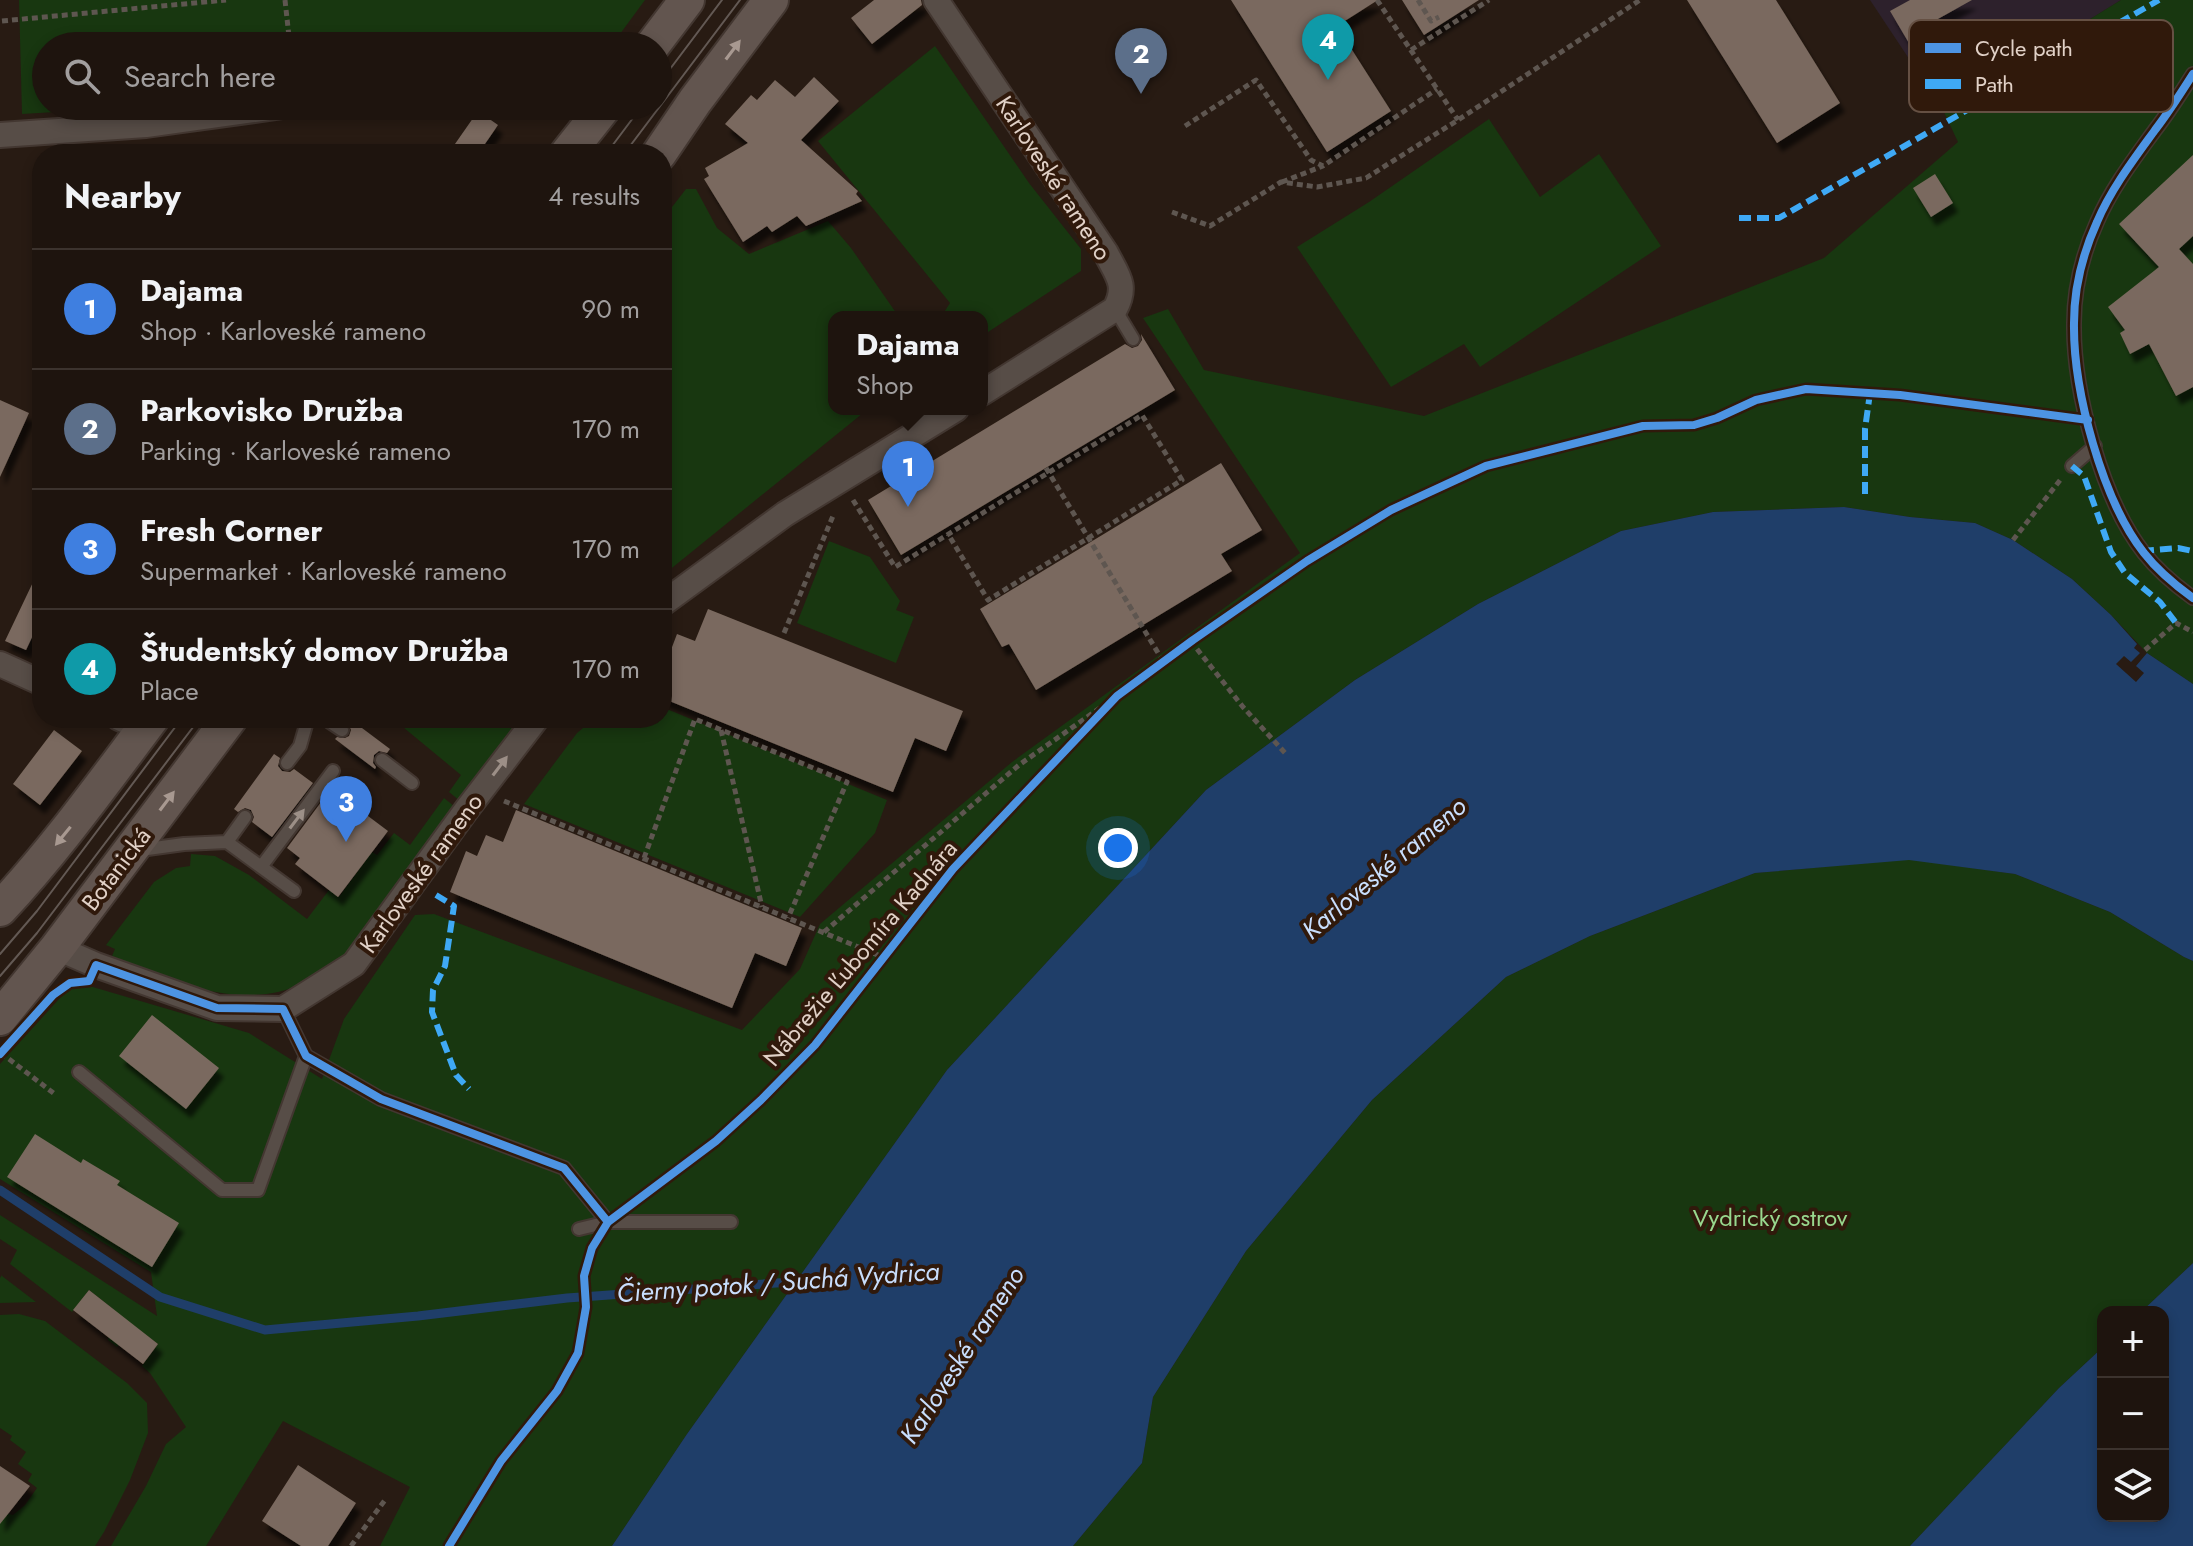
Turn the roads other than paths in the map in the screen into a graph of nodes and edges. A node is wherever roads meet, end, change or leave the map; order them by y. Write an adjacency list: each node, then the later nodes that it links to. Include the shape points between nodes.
1 (687, 0): 4 (main road)
2 (771, 0): 12 (main road, one-way to 2)
3 (936, 0): 13 (street, Karloveské rameno, via 1106,253 1122,295)
4 (663, 32)
5 (2193, 74): 6 (lane)
6 (2173, 103)
7 (2166, 112): 17 (lane, via 2097,221 2080,275 2074,321 2078,372)
8 (182, 120): 10 (street)
9 (594, 120): 11 (main road)
10 (0, 135)
11 (575, 144)
12 (666, 144)
13 (1115, 309): 14 (lane); 15 (street)
14 (1133, 339)
15 (988, 389)
16 (946, 415): 19 (street, via 785,514)
17 (2095, 446): 18 (lane); 20 (lane, via 2112,498 2142,551)
18 (2072, 466)
19 (672, 597)
20 (2193, 598)
21 (0, 664): 22 (street)
22 (32, 678)
23 (134, 728): 38 (main road, one-way to 38, via 73,824)
24 (222, 728): 35 (main road, Botanická, one-way to 24)
25 (305, 728): 30 (lane)
26 (339, 728): 28 (lane)
27 (529, 728): 40 (street, Karloveské rameno, one-way to 27, via 354,964)
28 (342, 730)
29 (382, 760): 32 (lane)
30 (287, 763)
31 (333, 771): 36 (lane, one-way to 31)
32 (412, 783)
33 (245, 817): 34 (lane)
34 (227, 842): 35 (lane); 36 (lane)
35 (129, 852): 39 (main road, Botanická)
36 (261, 867): 37 (lane)
37 (294, 891)
38 (0, 909)
39 (57, 948): 40 (street, via 217,1008); 41 (main road, Botanická)
40 (283, 1009): 42 (lane)
41 (0, 1018)
42 (306, 1056): 43 (lane, via 258,1190 222,1190); 44 (lane, via 381,1099 564,1168)
43 (79, 1072)
44 (608, 1222): 45 (lane); 46 (lane)
45 (731, 1222)
46 (579, 1229)

